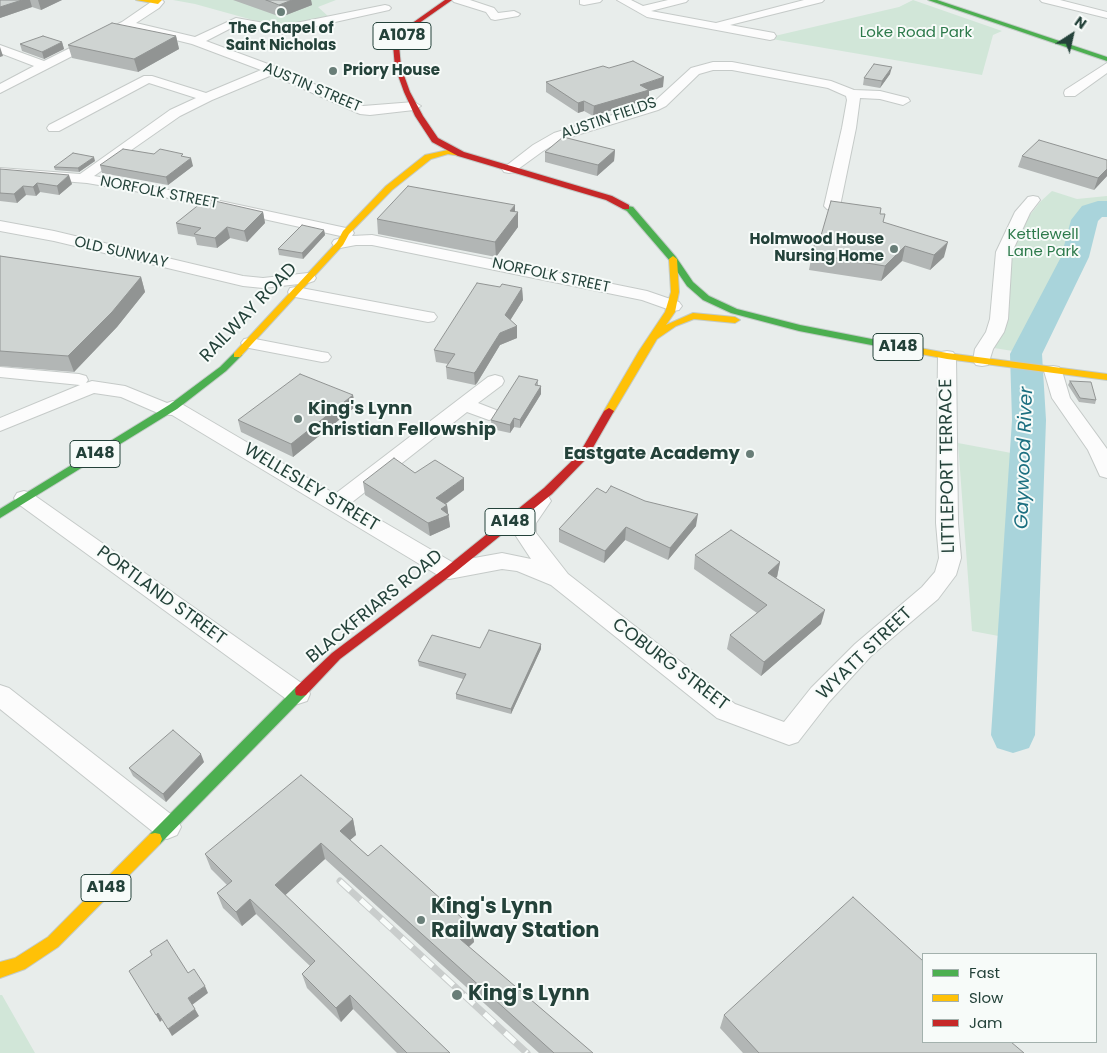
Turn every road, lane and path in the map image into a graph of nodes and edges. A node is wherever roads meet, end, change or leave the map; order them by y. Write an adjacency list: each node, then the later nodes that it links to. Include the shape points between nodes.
1 (139, 0): 9 (main road)
2 (449, 0): 32 (main road, A1078, via 413,25 396,45 398,67)
3 (458, 0): 14 (street, via 490,10)
4 (623, 0): 11 (street)
5 (682, 0): 11 (street)
6 (818, 0): 17 (street)
7 (931, 0): 21 (main road)
8 (1046, 0): 13 (street)
9 (158, 1): 16 (street, via 156,6)
10 (385, 8): 19 (street, via 281,30 236,21)
11 (640, 10): 17 (street, via 651,15)
12 (514, 14): 14 (street)
13 (1107, 15)
14 (495, 17): 15 (street)
15 (480, 19)
16 (126, 24): 19 (street, AUSTIN STREET); 22 (street)
17 (716, 26): 18 (street)
18 (770, 36)
19 (196, 41): 24 (street, AUSTIN STREET)
20 (0, 49): 22 (street)
21 (1107, 59)
22 (45, 66): 27 (street)
23 (1107, 67): 25 (street)
24 (272, 70): 30 (street); 32 (street, AUSTIN STREET, via 360,110)
25 (1090, 79): 26 (street); 28 (street)
26 (1107, 83)
27 (0, 89)
28 (1070, 93)
29 (852, 94): 31 (street, AUSTIN FIELDS, via 880,95); 39 (street, AUSTIN FIELDS, via 831,85 743,67 705,67 694,71 661,103 559,136); 44 (street, via 854,100)
30 (207, 96): 33 (street, via 148,79); 36 (street)
31 (903, 101)
32 (417, 111): 34 (main road); 37 (main road, A1078, via 435,140)
33 (54, 128)
34 (419, 136)
35 (107, 145): 36 (street)
36 (122, 148): 41 (street, via 86,174)
37 (461, 154): 39 (main road, A148); 42 (main road, A148, via 448,152 428,157)
38 (413, 155): 42 (main road)
39 (509, 169): 47 (main road, A148, via 619,202 630,209)
40 (0, 172): 41 (street, NORFOLK STREET)
41 (87, 179): 46 (street, NORFOLK STREET, via 146,189)
42 (389, 188): 46 (main road, A148)
43 (1033, 200): 61 (street, via 1023,212 1004,252 999,319 984,349)
44 (832, 206)
45 (0, 226): 49 (street, OLD SUNWAY)
46 (343, 238): 48 (main road, RAILWAY ROAD / A148); 52 (street, NORFOLK STREET, via 372,240 648,296)
47 (673, 259): 52 (main road, A148); 56 (main road, A148, via 690,284 716,304)
48 (308, 278): 49 (street, OLD SUNWAY, via 263,283); 50 (main road, RAILWAY ROAD / A148)
49 (243, 281): 53 (street, OLD SUNWAY, via 266,292)
50 (296, 292): 53 (main road, RAILWAY ROAD / A148); 54 (street)
51 (395, 295): 54 (street)
52 (673, 306): 57 (main road, BLACKFRIARS ROAD / A148)
53 (282, 307): 58 (main road, RAILWAY ROAD / A148)
54 (384, 308): 55 (street)
55 (428, 317)
56 (799, 328): 57 (main road, A148, via 693,316 673,324); 59 (main road, A148)
57 (650, 341): 73 (main road, BLACKFRIARS ROAD / A148, via 583,456)
58 (250, 343): 60 (street); 68 (main road, RAILWAY ROAD / A148, via 223,369)
59 (947, 356): 61 (main road, A148); 78 (street, LITTLEPORT TERRACE, via 950,558)
60 (322, 357)
61 (982, 361): 62 (main road, A148)
62 (1053, 371): 64 (main road, A148); 71 (street, via 1061,398)
63 (0, 372): 66 (street, WELLESLEY STREET)
64 (1107, 377)
65 (495, 381): 67 (street)
66 (86, 384): 68 (street, WELLESLEY STREET, via 125,392); 70 (street)
67 (467, 404): 69 (street); 75 (street)
68 (170, 408): 74 (main road, RAILWAY ROAD / A148); 75 (street, WELLESLEY STREET)
69 (489, 414)
70 (0, 425)
71 (1102, 450): 72 (street)
72 (1107, 471)
73 (548, 491): 77 (main road, BLACKFRIARS ROAD / A148); 79 (street, COBURG STREET, via 525,522 526,533)
74 (24, 498): 76 (main road, RAILWAY ROAD / A148); 80 (street, PORTLAND STREET)
75 (336, 503): 77 (street, WELLESLEY STREET)
76 (0, 514)
77 (448, 570): 79 (street, COBURG STREET, via 502,561 520,563); 80 (main road, BLACKFRIARS ROAD / A148, via 336,656)
78 (944, 575): 82 (street, WYATT STREET, via 930,593 851,663 820,695)
79 (560, 580): 82 (street, COBURG STREET, via 726,711)
80 (298, 694): 83 (main road, BLACKFRIARS ROAD / A148)
81 (0, 695): 83 (street)
82 (789, 735)
83 (167, 827): 84 (main road, BLACKFRIARS ROAD / A148, via 53,942 19,964)
84 (0, 970)

